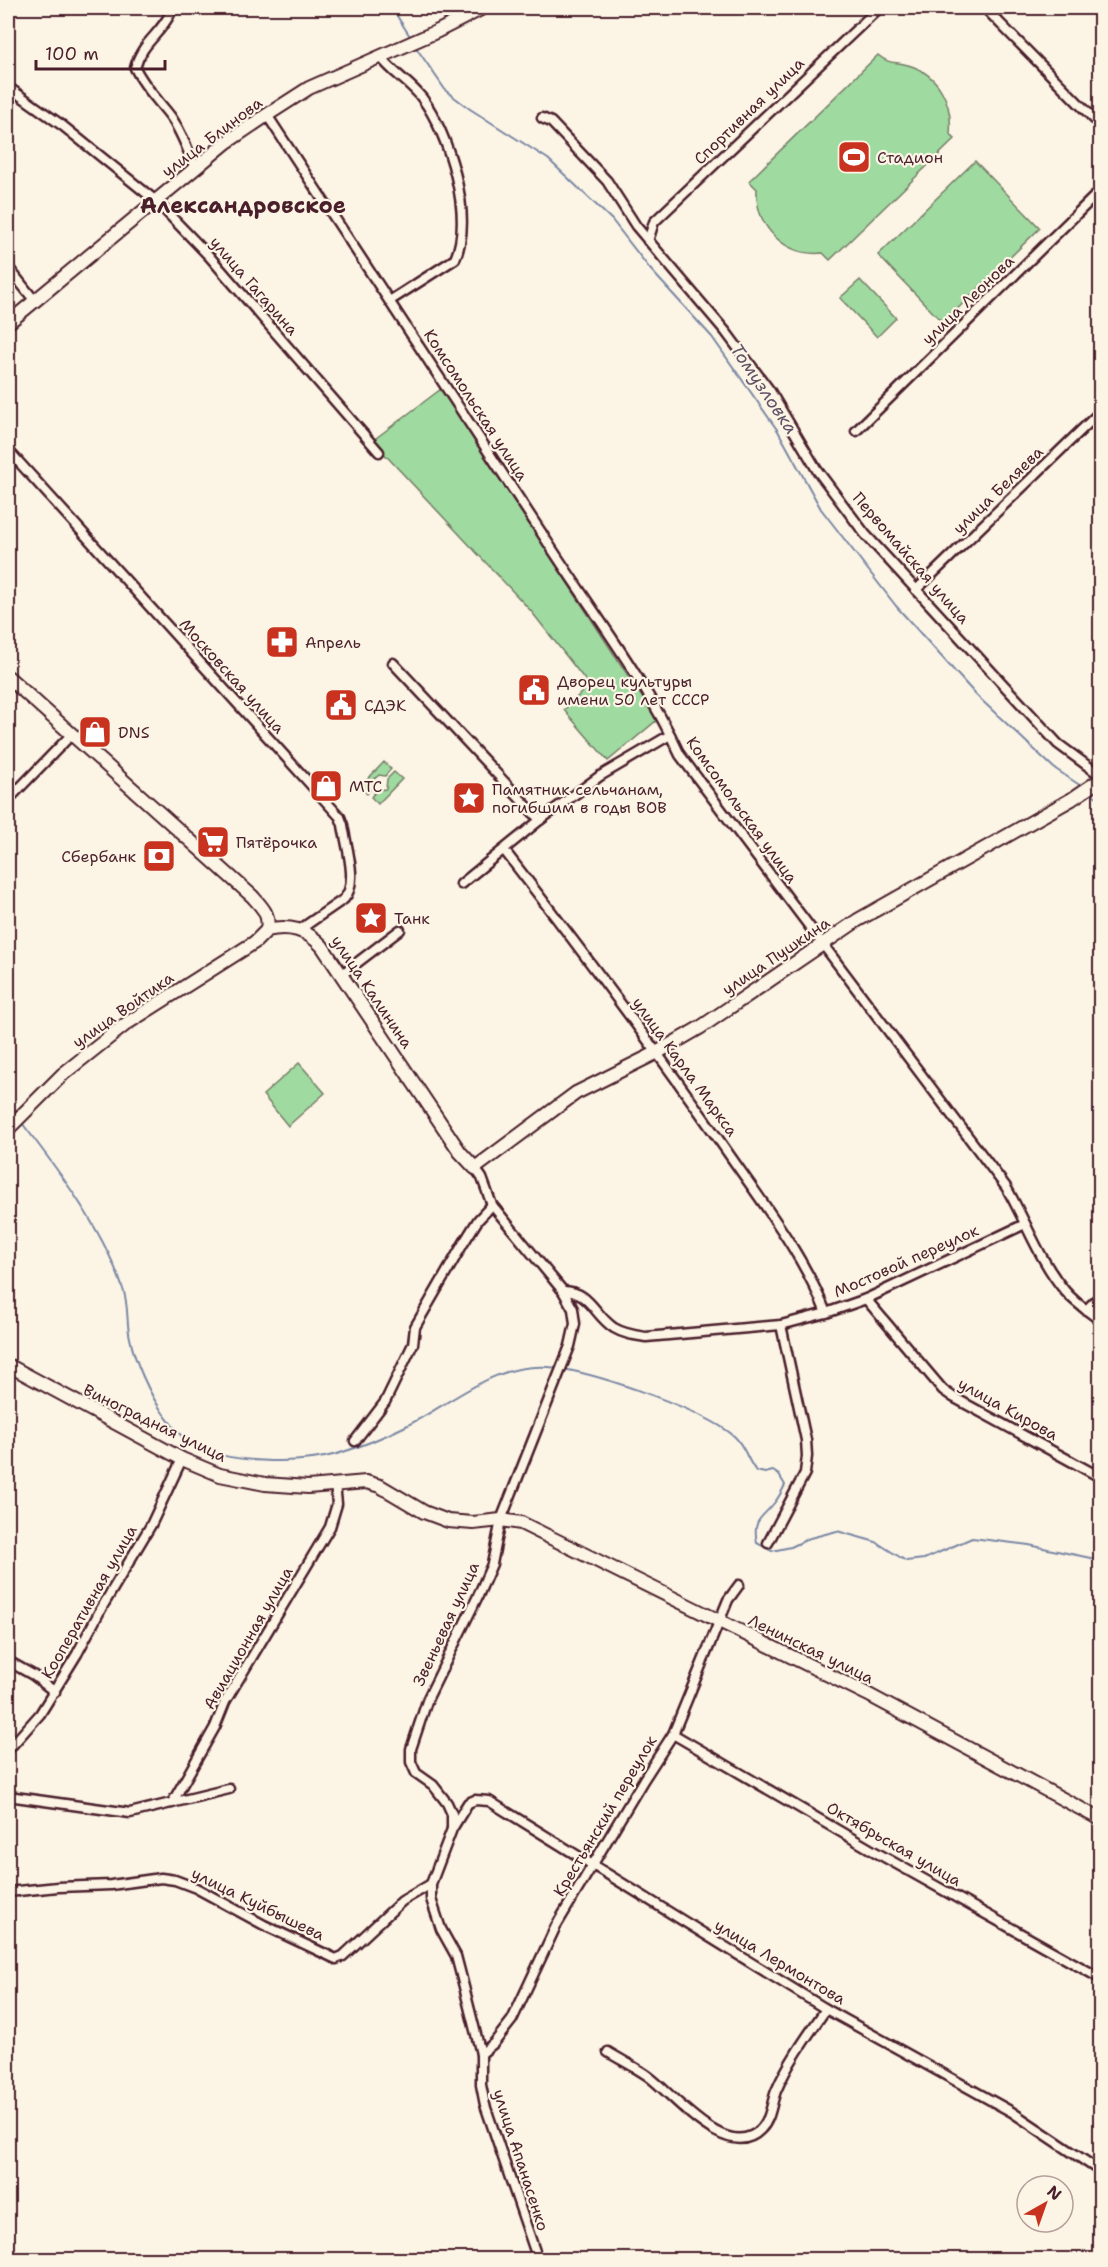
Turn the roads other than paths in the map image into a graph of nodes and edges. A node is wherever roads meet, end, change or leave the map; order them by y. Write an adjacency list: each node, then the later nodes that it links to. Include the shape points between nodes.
1 (168, 8): 10 (street, via 166,23 141,50 135,68 143,85 182,135)
2 (483, 8): 5 (main road, улица Блинова)
3 (879, 8): 13 (street, Спортивная улица, via 654,222)
4 (985, 8): 9 (street)
5 (380, 56): 7 (main road, улица Блинова, via 309,88); 16 (street, via 389,69 420,95 434,115 454,163 460,204 461,236 455,259)
6 (8, 87): 12 (street, улица Гагарина)
7 (267, 115): 10 (main road, улица Блинова); 16 (street, Комсомольская улица)
8 (542, 118): 13 (street, Первомайская улица, via 551,122 607,182)
9 (1101, 125)
10 (195, 168): 12 (main road, улица Блинова)
11 (1101, 191): 19 (street, улица Леонова)
12 (156, 201): 15 (main road, улица Блинова); 21 (street, улица Гагарина)
13 (648, 241): 22 (street, Первомайская улица, via 726,332 770,391 817,470)
14 (8, 267): 15 (street)
15 (34, 300): 17 (main road, улица Блинова)
16 (391, 300): 26 (street, Комсомольская улица, via 639,679)
17 (8, 323)
18 (1101, 412): 22 (street, улица Беляева)
19 (856, 431)
20 (8, 450): 34 (street, Московская улица, via 340,817 352,883 349,894)
21 (380, 452)
22 (916, 590): 27 (street, Первомайская улица, via 1058,744)
23 (393, 663): 30 (street)
24 (8, 677): 25 (main road)
25 (71, 735): 29 (street); 33 (main road, via 252,896 266,911)
26 (670, 735): 30 (street, via 600,776); 36 (street, Комсомольская улица, via 690,770)
27 (1101, 775)
28 (1100, 780): 36 (main road, улица Пушкина, via 858,920)
29 (8, 800)
30 (540, 820): 31 (street)
31 (504, 850): 32 (street); 38 (street, улица Карла Маркса)
32 (461, 884)
33 (267, 930): 34 (main road); 39 (main road, улица Войтика, via 255,942 126,1024 63,1074)
34 (299, 930): 37 (main road, улица Калинина, via 312,935)
35 (400, 930): 37 (street)
36 (824, 944): 38 (main road, улица Пушкина); 42 (street, Комсомольская улица, via 1006,1187)
37 (341, 975): 40 (main road, улица Калинина, via 460,1152)
38 (658, 1052): 40 (main road, улица Пушкина, via 576,1093); 47 (street, улица Карла Маркса, via 786,1237)
39 (8, 1129)
40 (475, 1168): 41 (street, улица Калинина)
41 (492, 1204): 43 (street, улица Калинина); 52 (street, via 478,1220 415,1327 413,1344 386,1402)
42 (1025, 1224): 45 (street, Мостовой переулок); 46 (street, Комсомольская улица, via 1065,1290)
43 (563, 1291): 49 (street, Мостовой переулок, via 582,1295 613,1327 646,1337); 51 (street, улица Калинина, via 573,1309 574,1324)
44 (1101, 1296): 46 (street)
45 (866, 1299): 47 (street, Мостовой переулок); 54 (street, улица Кирова, via 943,1390)
46 (1086, 1310): 48 (street, Комсомольская улица)
47 (826, 1313): 49 (street, Мостовой переулок)
48 (1101, 1320)
49 (781, 1325): 57 (street, via 807,1455 805,1473)
50 (8, 1365): 53 (main road, Виноградная улица)
51 (553, 1389): 56 (street, Звеньевая улица)
52 (355, 1441)
53 (182, 1459): 55 (main road, Виноградная улица, via 220,1475 265,1484); 61 (street, Кооперативная улица, via 151,1525)
54 (1101, 1477)
55 (335, 1484): 56 (main road, Виноградная улица, via 366,1482 380,1486 423,1512 448,1521); 66 (street, Авиационная улица, via 337,1504 330,1527 225,1702)
56 (501, 1520): 59 (main road, Ленинская улица, via 542,1532); 68 (street, Звеньевая улица, via 492,1564 428,1698 411,1749 416,1773 433,1785 447,1803)
57 (768, 1543)
58 (739, 1585): 59 (street, Крестьянский переулок)
59 (720, 1622): 62 (street, Крестьянский переулок); 67 (main road, Ленинская улица, via 867,1694)
60 (8, 1661): 61 (street)
61 (55, 1692): 63 (street, Кооперативная улица)
62 (673, 1734): 69 (street, Крестьянский переулок); 72 (street, Октябрьская улица)
63 (8, 1750)
64 (229, 1789): 66 (street)
65 (8, 1796): 66 (street, via 130,1813)
66 (172, 1803)
67 (1101, 1819)
68 (452, 1828): 69 (street, улица Лермонтова, via 468,1803 489,1801); 70 (street, улица Апанасенко)
69 (593, 1865): 73 (street, улица Лермонтова); 75 (street, Крестьянский переулок, via 556,1926 513,2020)
70 (431, 1884): 71 (street, улица Куйбышева, via 402,1901 336,1959 175,1880 161,1878); 75 (street, улица Апанасенко, via 435,1915 456,1956)
71 (8, 1893)
72 (1101, 1978)
73 (826, 2008): 74 (street, via 794,2055 762,2129 741,2139 725,2137 703,2124 647,2075); 76 (street, улица Лермонтова, via 1012,2112)
74 (608, 2052)
75 (481, 2054): 77 (street, улица Апанасенко, via 485,2106)
76 (1101, 2172)
77 (538, 2259)

